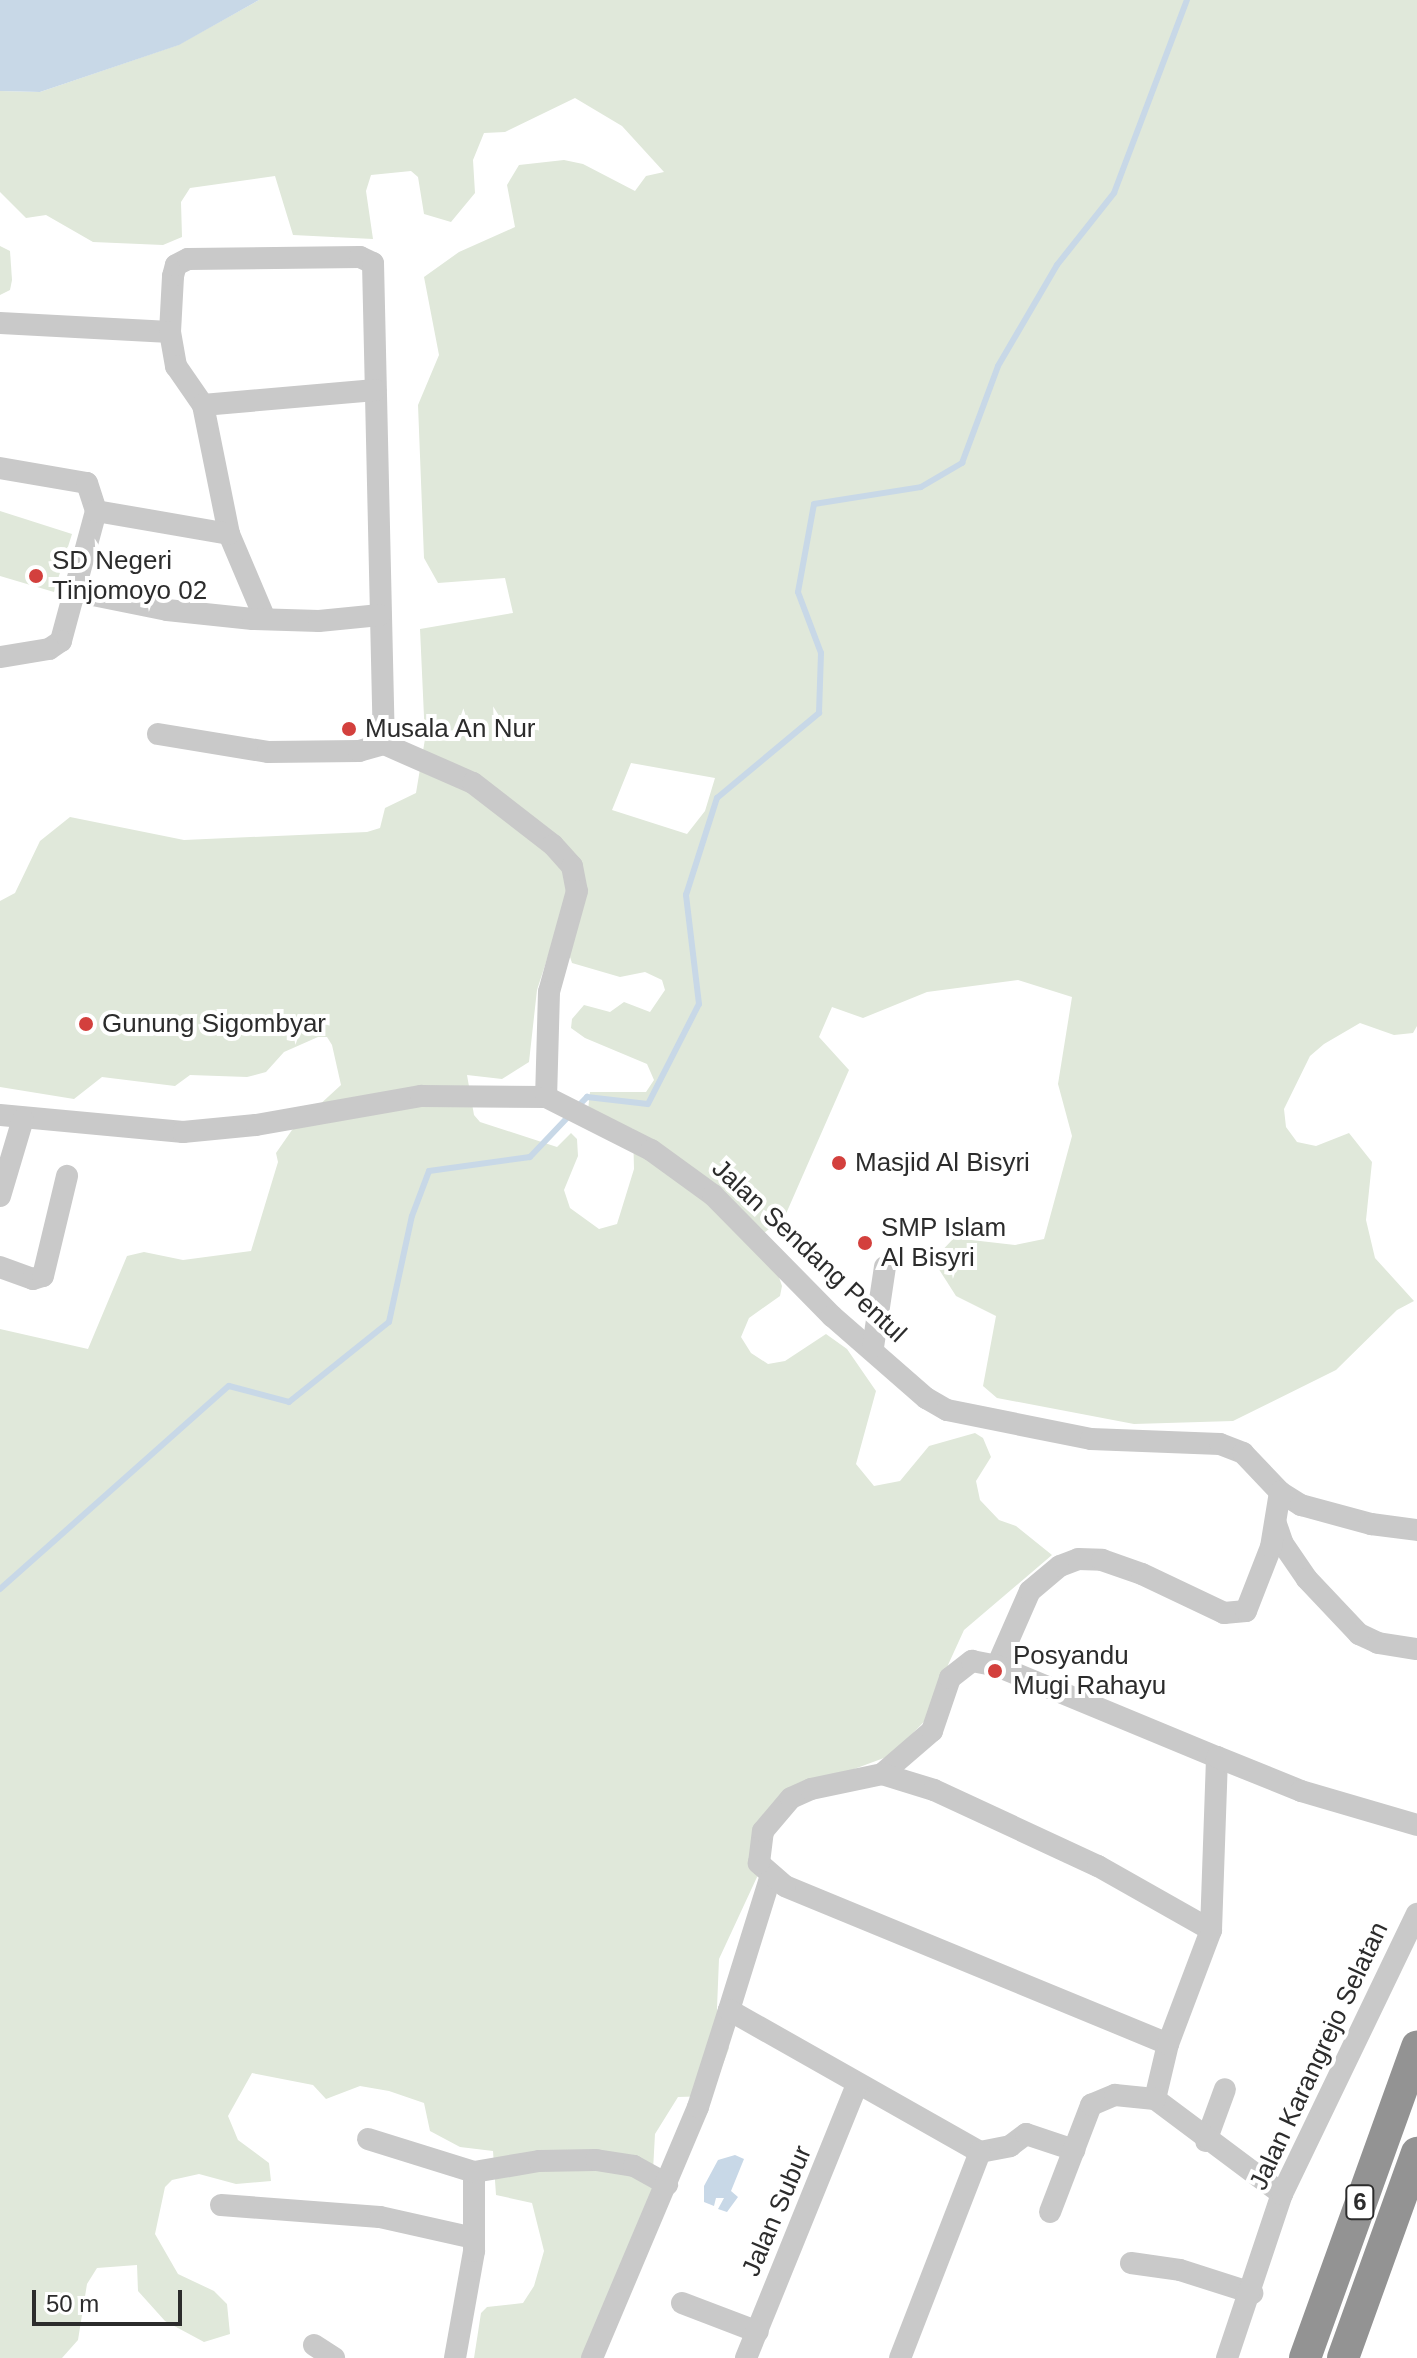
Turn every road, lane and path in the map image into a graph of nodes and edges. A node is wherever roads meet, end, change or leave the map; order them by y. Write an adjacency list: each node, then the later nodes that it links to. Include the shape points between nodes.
1 (0, 323): 2 (street)
2 (170, 332): 3 (street, via 173,276 176,265 188,259 367,259 376,272); 4 (street, via 176,366)
3 (375, 390): 4 (street); 9 (street)
4 (203, 405): 7 (street)
5 (0, 468): 6 (street, via 87,483)
6 (96, 511): 7 (street); 8 (street)
7 (229, 534): 10 (street)
8 (78, 592): 10 (street, via 167,610); 11 (street, via 56,646)
9 (380, 615): 10 (street); 13 (street)
10 (265, 619)
11 (0, 657)
12 (158, 734): 13 (street, via 268,752 359,751)
13 (384, 744): 14 (street, via 429,760 501,801 572,866 577,891 548,1003)
14 (554, 1101): 16 (street, Jalan Sendang Pentul, via 421,1096 198,1131 123,1130); 21 (street, Jalan Sendang Pentul, via 651,1150 713,1195 787,1273)
15 (0, 1115): 16 (street, Jalan Sendang Pentul)
16 (23, 1119): 18 (street)
17 (67, 1176): 19 (street, via 43,1276 33,1279)
18 (0, 1196)
19 (0, 1267)
20 (885, 1267): 21 (street)
21 (873, 1347): 22 (street, Jalan Sendang Pentul, via 926,1398 957,1413 1091,1439 1220,1444 1243,1453)
22 (1280, 1492): 23 (street); 24 (street, Jalan Sendang Pentul, via 1319,1512)
23 (1276, 1524): 25 (street, via 1307,1579 1359,1634); 26 (street, via 1246,1611 1224,1613 1142,1574 1102,1560 1078,1559 1060,1566 1030,1591)
24 (1417, 1530)
25 (1417, 1649)
26 (997, 1666): 27 (street); 28 (street, via 972,1661 958,1668 932,1731)
27 (1217, 1757): 29 (street, via 1288,1786); 32 (street)
28 (882, 1774): 30 (street, via 791,1798 758,1845 759,1863); 32 (street, via 934,1790 1098,1866)
29 (1417, 1825)
30 (770, 1878): 33 (street); 34 (street, via 899,1929 999,1979)
31 (1417, 1914): 46 (street, Jalan Karangrejo Selatan)
32 (1211, 1930): 34 (street)
33 (729, 2010): 36 (street, via 818,2057); 45 (street)
34 (1168, 2044): 38 (street)
35 (1417, 2047): 61 (highway, 6)
36 (857, 2085): 42 (street); 53 (street, Jalan Subur)
37 (1225, 2089): 40 (street)
38 (1155, 2099): 40 (street); 41 (street, via 1099,2097)
39 (368, 2139): 44 (street)
40 (1206, 2141): 46 (street)
41 (1074, 2150): 42 (street, via 1026,2134 1010,2146); 48 (street)
42 (980, 2152): 59 (street)
43 (1417, 2153): 62 (highway, 6)
44 (474, 2172): 45 (street, via 539,2161 596,2160 634,2166); 49 (street)
45 (667, 2184): 57 (street)
46 (1282, 2194): 51 (street, Jalan Karangrejo Selatan)
47 (221, 2205): 49 (street, via 380,2217)
48 (1050, 2212)
49 (474, 2238): 56 (street)
50 (1131, 2263): 51 (street, via 1180,2270)
51 (1252, 2293): 60 (street, Jalan Karangrejo Selatan)
52 (682, 2303): 53 (street)
53 (758, 2332): 58 (street, Jalan Subur)
54 (314, 2345): 55 (street)
55 (334, 2358)
56 (455, 2358)
57 (592, 2358)
58 (746, 2358)
59 (900, 2358)
60 (1227, 2358)
61 (1305, 2358)
62 (1343, 2358)

